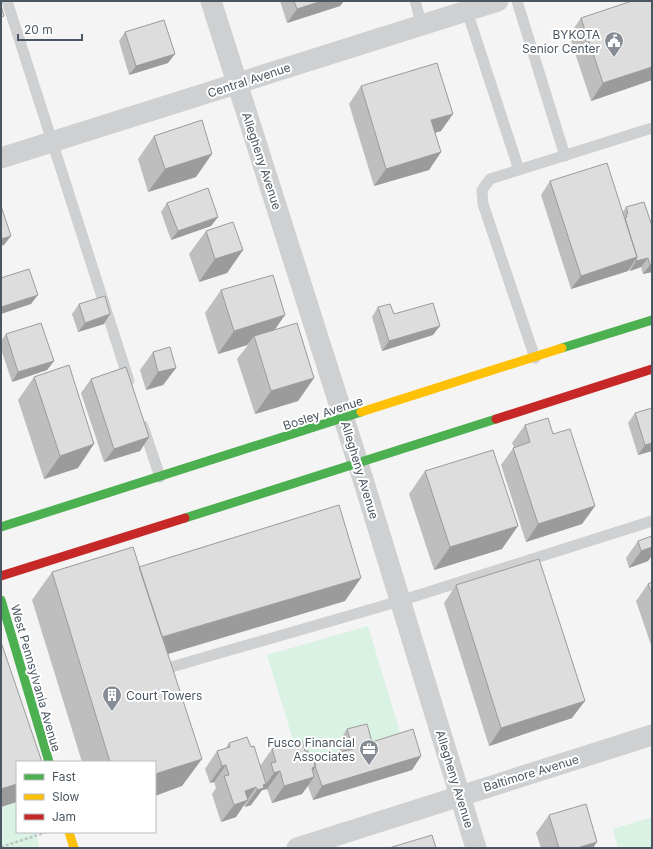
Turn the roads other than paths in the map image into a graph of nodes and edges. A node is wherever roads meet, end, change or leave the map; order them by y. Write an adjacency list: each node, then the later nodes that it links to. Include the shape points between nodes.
1 (7, 1): 10 (lane)
2 (211, 1): 8 (street, Allegheny Avenue)
3 (414, 1): 7 (lane)
4 (498, 1): 6 (street, Central Avenue)
5 (517, 1): 11 (lane)
6 (467, 11): 7 (street, Central Avenue); 13 (lane)
7 (422, 25): 8 (street, Central Avenue)
8 (237, 84): 10 (street, Central Avenue); 19 (street, Allegheny Avenue)
9 (652, 128): 11 (lane)
10 (52, 142): 12 (street, Central Avenue); 17 (lane)
11 (565, 156): 13 (lane)
12 (1, 158)
13 (519, 170): 15 (lane, via 490,179 482,190 483,204)
14 (652, 320): 15 (main road, Bosley Avenue)
15 (534, 358): 19 (main road, Bosley Avenue)
16 (652, 369): 20 (main road)
17 (132, 391)
18 (139, 412): 21 (lane)
19 (344, 419): 20 (street, Allegheny Avenue); 21 (main road, Bosley Avenue)
20 (358, 463): 24 (main road); 26 (street, Allegheny Avenue)
21 (160, 477): 23 (main road, Bosley Avenue)
22 (652, 521): 26 (lane)
23 (1, 527)
24 (1, 576)
25 (1, 600): 29 (main road, West Pennsylvania Avenue)
26 (400, 601): 27 (lane); 30 (street, Allegheny Avenue)
27 (161, 670)
28 (652, 735): 30 (street, Baltimore Avenue)
29 (49, 761)
30 (460, 795): 33 (street, Baltimore Avenue); 34 (street, Allegheny Avenue)
31 (69, 833): 32 (main road)
32 (74, 848)
33 (297, 848)
34 (476, 848)

